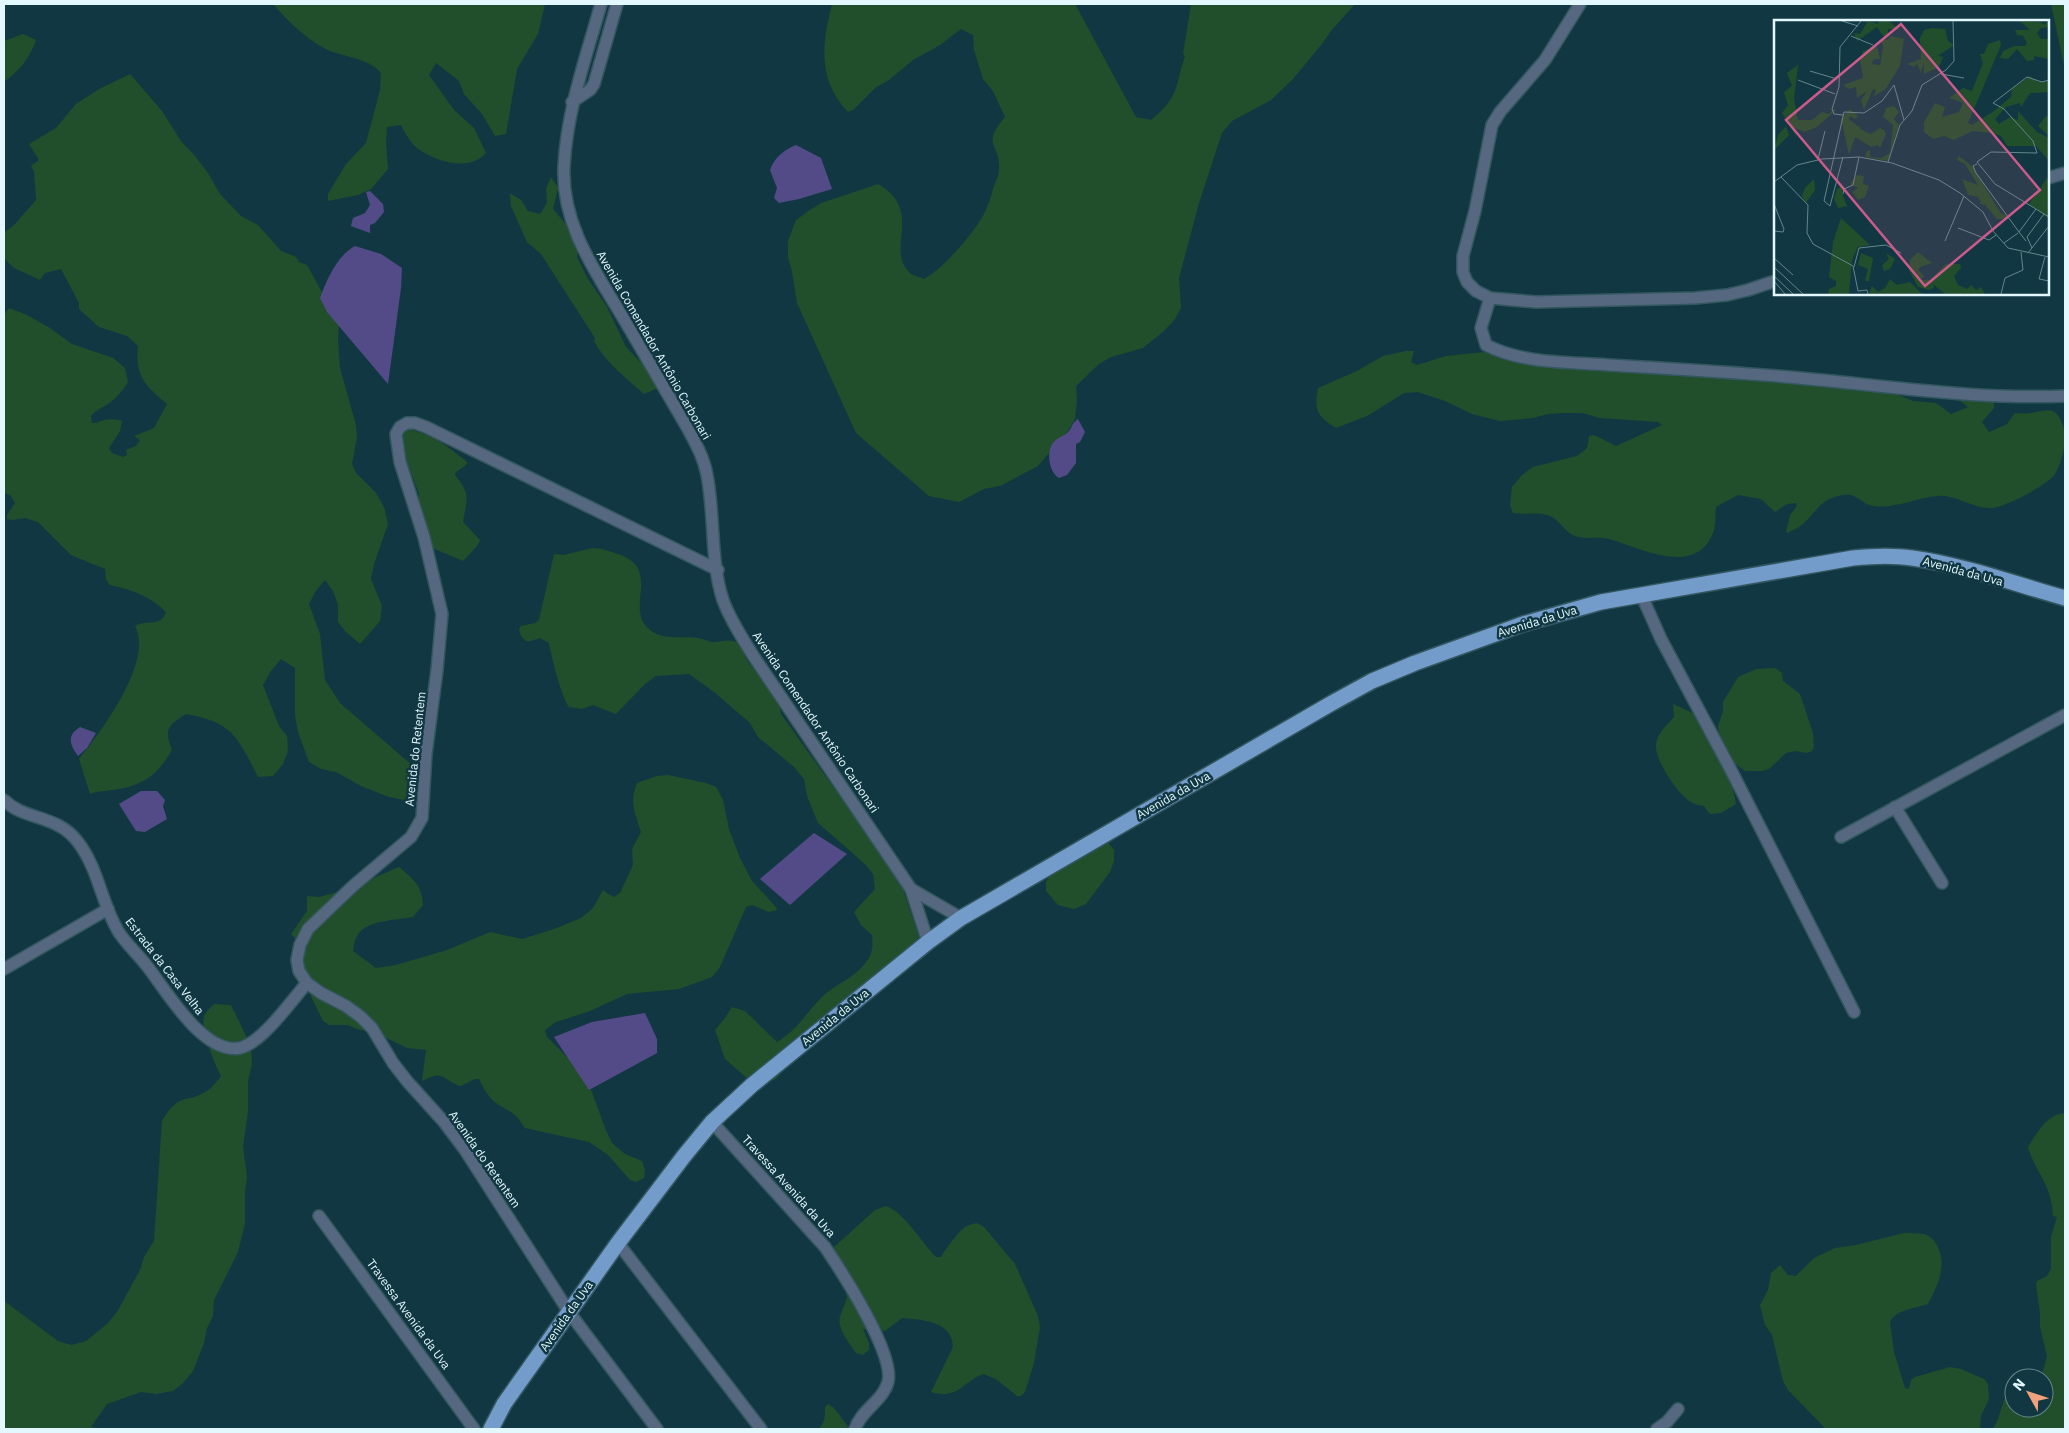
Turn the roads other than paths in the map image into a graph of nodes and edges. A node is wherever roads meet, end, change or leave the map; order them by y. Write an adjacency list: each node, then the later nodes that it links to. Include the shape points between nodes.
1 (601, 4): 4 (street, Avenida Comendador Antônio Carbonari)
2 (617, 4): 4 (street, via 594,84)
3 (1580, 4): 8 (street, via 1545,60 1492,125 1463,256 1467,282)
4 (572, 102): 10 (street, Avenida Comendador Antônio Carbonari, via 564,167 570,220 592,267 702,456)
5 (2065, 173): 6 (street)
6 (2049, 178)
7 (1774, 281): 8 (street, via 1734,294 1695,298 1536,302)
8 (1490, 298): 9 (street, via 1481,328 1486,345 1504,354 1550,361 1766,375 1992,395)
9 (2065, 396)
10 (718, 570): 18 (street, Avenida Comendador Antônio Carbonari, via 723,599 734,624); 23 (street, Avenida do Retentem, via 426,427 415,423 400,427 396,434 400,462 424,537 442,614 422,818 411,837 308,929 297,960 299,971)
11 (1641, 594): 12 (main road, Avenida da Uva, via 1881,556 1941,563); 20 (main road, Avenida da Uva, via 1523,624 1372,681); 24 (street, via 1661,640)
12 (2065, 598)
13 (2065, 715): 15 (street)
14 (5, 803): 19 (street, Estrada da Casa Velha, via 66,829 96,872)
15 (1895, 807): 16 (street); 17 (street)
16 (1841, 837)
17 (1942, 884)
18 (911, 889): 20 (street, Avenida Comendador Antônio Carbonari); 21 (street, Avenida Comendador Antônio Carbonari)
19 (108, 909): 22 (street); 23 (street, Estrada da Casa Velha, via 119,933 185,1016 197,1030 227,1048 239,1048 250,1043)
20 (961, 918): 21 (main road, Avenida da Uva)
21 (928, 942): 25 (main road, Avenida da Uva, via 752,1085)
22 (4, 968)
23 (307, 983): 28 (street, Avenida do Retentem, via 346,1006 372,1028 407,1081 465,1150)
24 (1854, 1012)
25 (712, 1122): 27 (main road, Avenida da Uva); 34 (street, Travessa Avenida da Uva, via 825,1247 879,1342 887,1363 888,1383)
26 (319, 1216): 30 (street, Travessa Avenida da Uva)
27 (618, 1243): 28 (main road, Avenida da Uva); 33 (street)
28 (569, 1312): 31 (main road, Avenida da Uva, via 504,1404); 32 (street, Avenida do Retentem)
29 (1678, 1409): 35 (street)
30 (474, 1429)
31 (491, 1429)
32 (657, 1429)
33 (761, 1429)
34 (855, 1429)
35 (1657, 1429)

